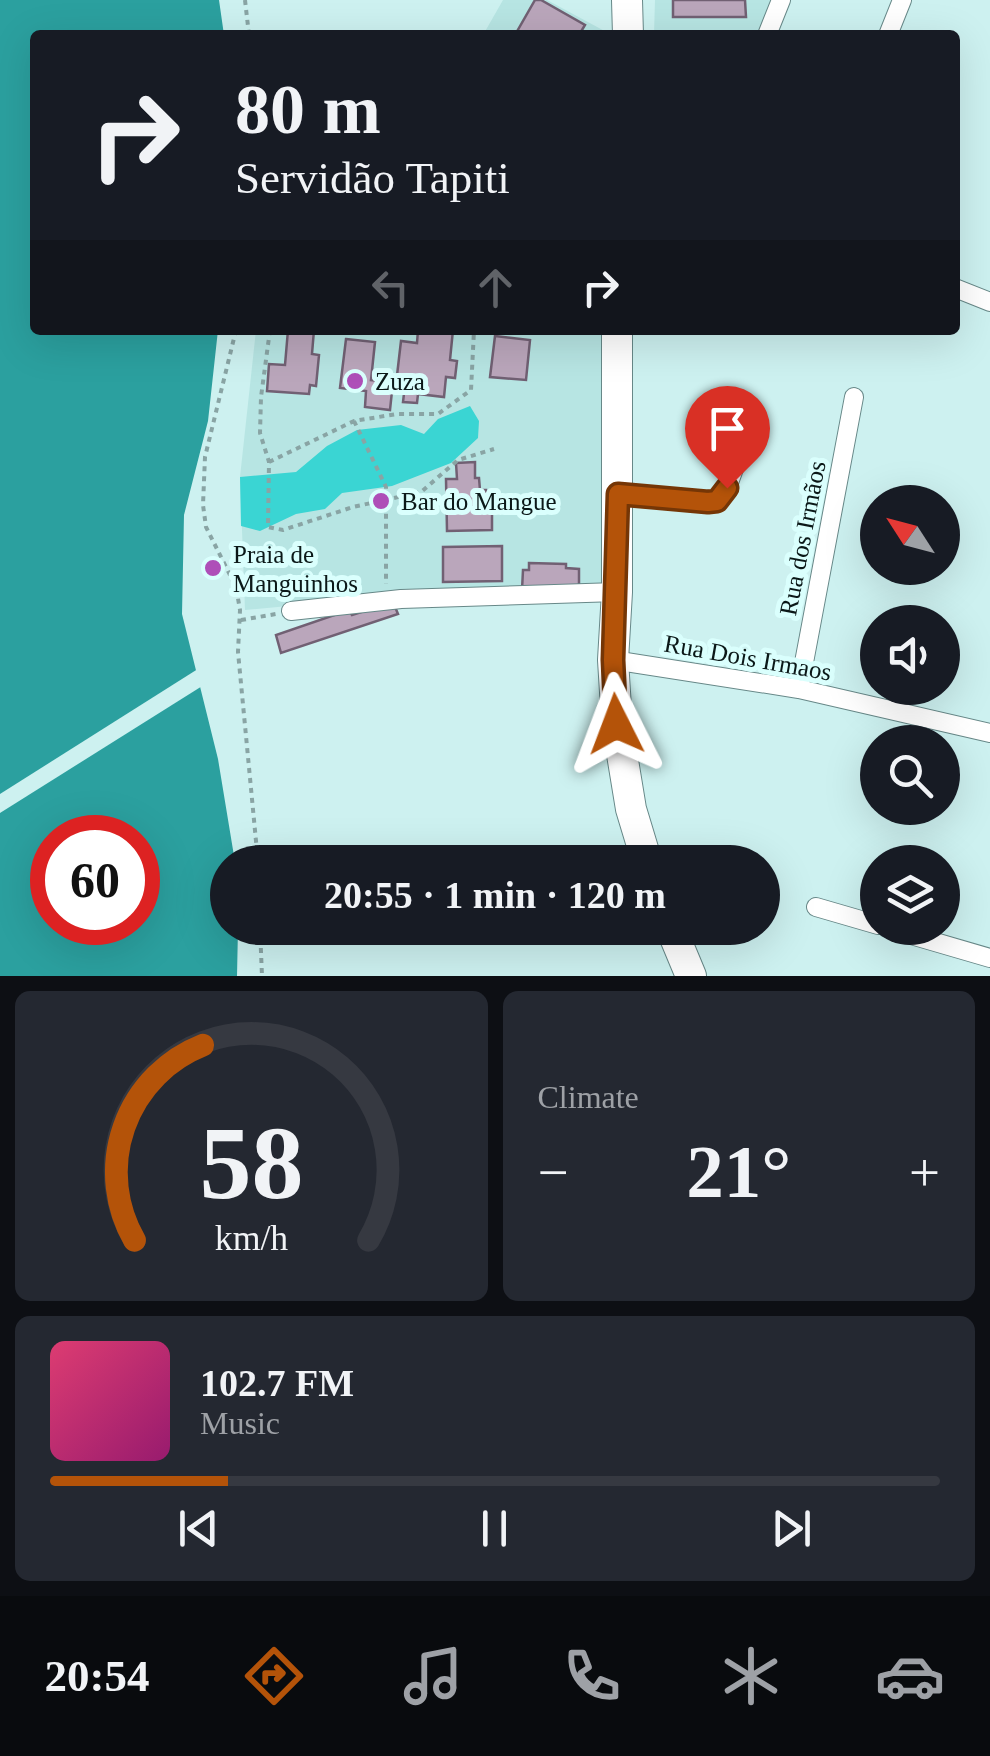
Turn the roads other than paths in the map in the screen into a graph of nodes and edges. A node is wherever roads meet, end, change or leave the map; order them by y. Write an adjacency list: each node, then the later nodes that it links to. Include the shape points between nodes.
1 (628, 0): 4 (main road)
2 (781, 0): 5 (street)
3 (902, 0): 6 (street)
4 (628, 30)
5 (769, 30)
6 (890, 30)
7 (960, 290): 8 (street)
8 (990, 302)
9 (617, 335): 12 (main road)
10 (854, 397): 16 (street, Rua dos Irmãos)
11 (743, 444): 12 (street, via 717,501)
12 (618, 494): 13 (main road)
13 (617, 592): 14 (street, via 386,600); 15 (main road)
14 (291, 611)
15 (613, 660): 16 (street, Rua Dois Irmaos); 18 (main road, via 616,724)
16 (799, 689): 17 (street, Rua Dois Irmaos)
17 (989, 728)
18 (642, 845)
19 (816, 907): 20 (street)
20 (860, 920)
21 (678, 945): 24 (main road)
22 (945, 945): 23 (street)
23 (990, 958)
24 (691, 976)

